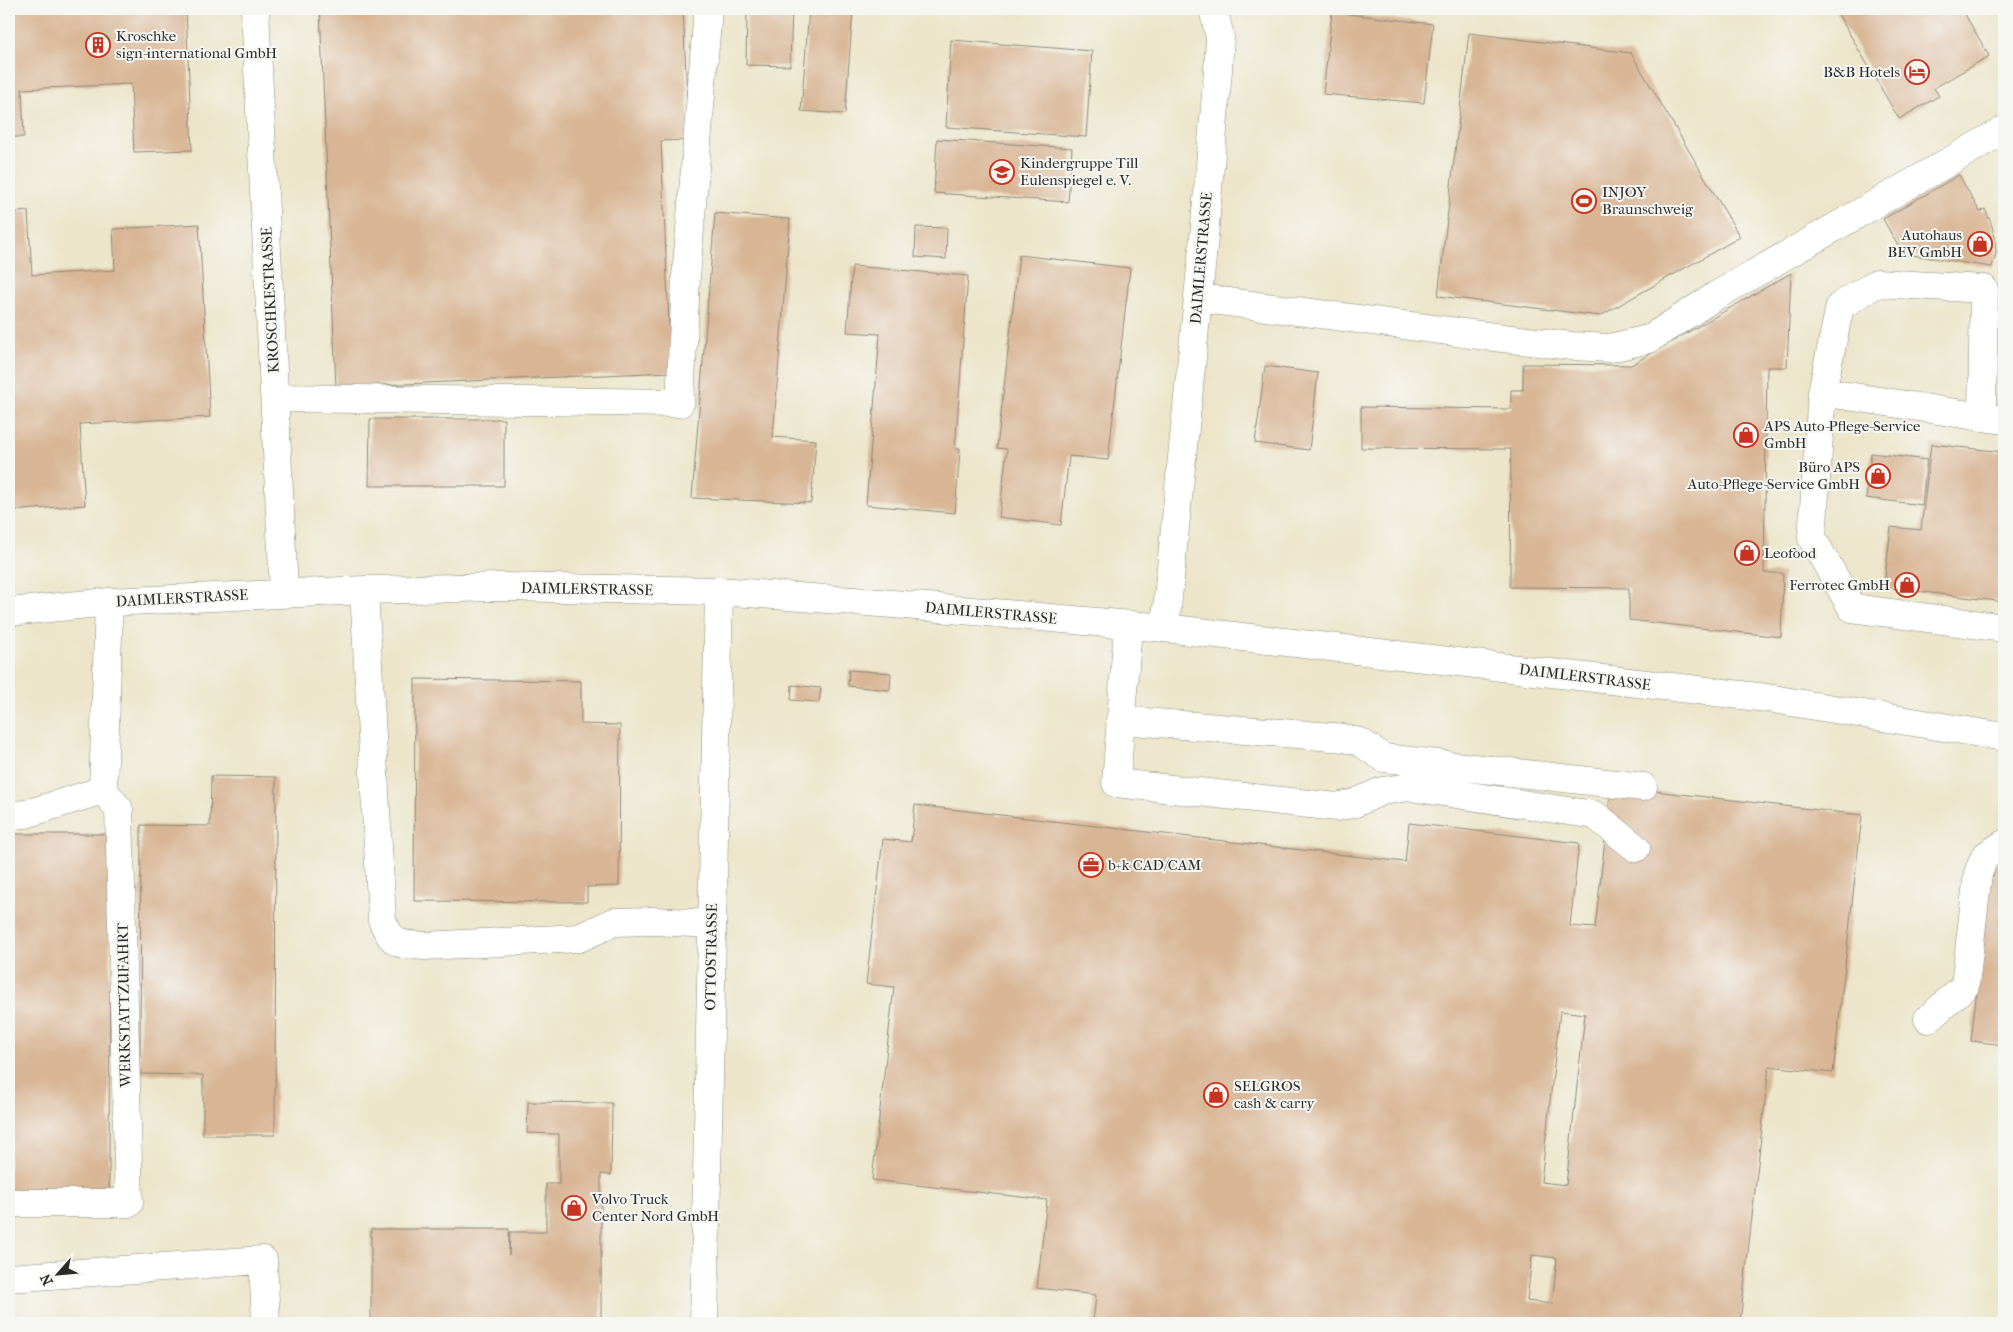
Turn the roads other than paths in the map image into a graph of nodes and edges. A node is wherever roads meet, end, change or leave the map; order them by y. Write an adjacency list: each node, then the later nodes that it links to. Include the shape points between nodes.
1 (256, 9): 7 (street, KROSCHKESTRASSE)
2 (708, 9): 7 (street, via 686,278 680,403)
3 (1213, 9): 5 (street, DAIMLERSTRASSE, via 1220,37)
4 (2004, 130): 5 (street, via 1649,338 1610,348 1494,337)
5 (1198, 298): 15 (street, DAIMLERSTRASSE)
6 (1822, 392): 8 (street); 8 (street, via 1840,306 1877,283 1984,289); 16 (street, via 1812,538 1852,608)
7 (275, 398): 11 (street, KROSCHKESTRASSE)
8 (1993, 418)
9 (364, 590): 10 (street, DAIMLERSTRASSE, via 500,587); 11 (street, DAIMLERSTRASSE); 24 (street, via 382,920 390,937 399,944 424,946 579,938 614,922)
10 (719, 591): 14 (street, DAIMLERSTRASSE); 24 (street, OTTOSTRASSE)
11 (284, 592): 12 (street, DAIMLERSTRASSE)
12 (108, 602): 13 (street, DAIMLERSTRASSE); 20 (street)
13 (9, 612)
14 (1128, 626): 15 (street, DAIMLERSTRASSE); 17 (street)
15 (1164, 628): 18 (street, DAIMLERSTRASSE, via 1767,698)
16 (2004, 628)
17 (1120, 720): 19 (street, via 1344,738 1360,742 1384,758); 23 (street, via 1116,783 1337,807 1382,791 1410,787 1595,815)
18 (2004, 737)
19 (1643, 787)
20 (103, 790): 21 (street, via 26,814); 26 (street, WERKSTATTZUFAHRT, via 119,809 129,1203)
21 (9, 815)
22 (2004, 844): 25 (street, via 1985,856 1978,873 1965,986)
23 (1636, 848)
24 (712, 924): 29 (street, OTTOSTRASSE)
25 (1928, 1019)
26 (9, 1203)
27 (9, 1278): 28 (street, via 263,1260)
28 (266, 1323)
29 (704, 1323)

